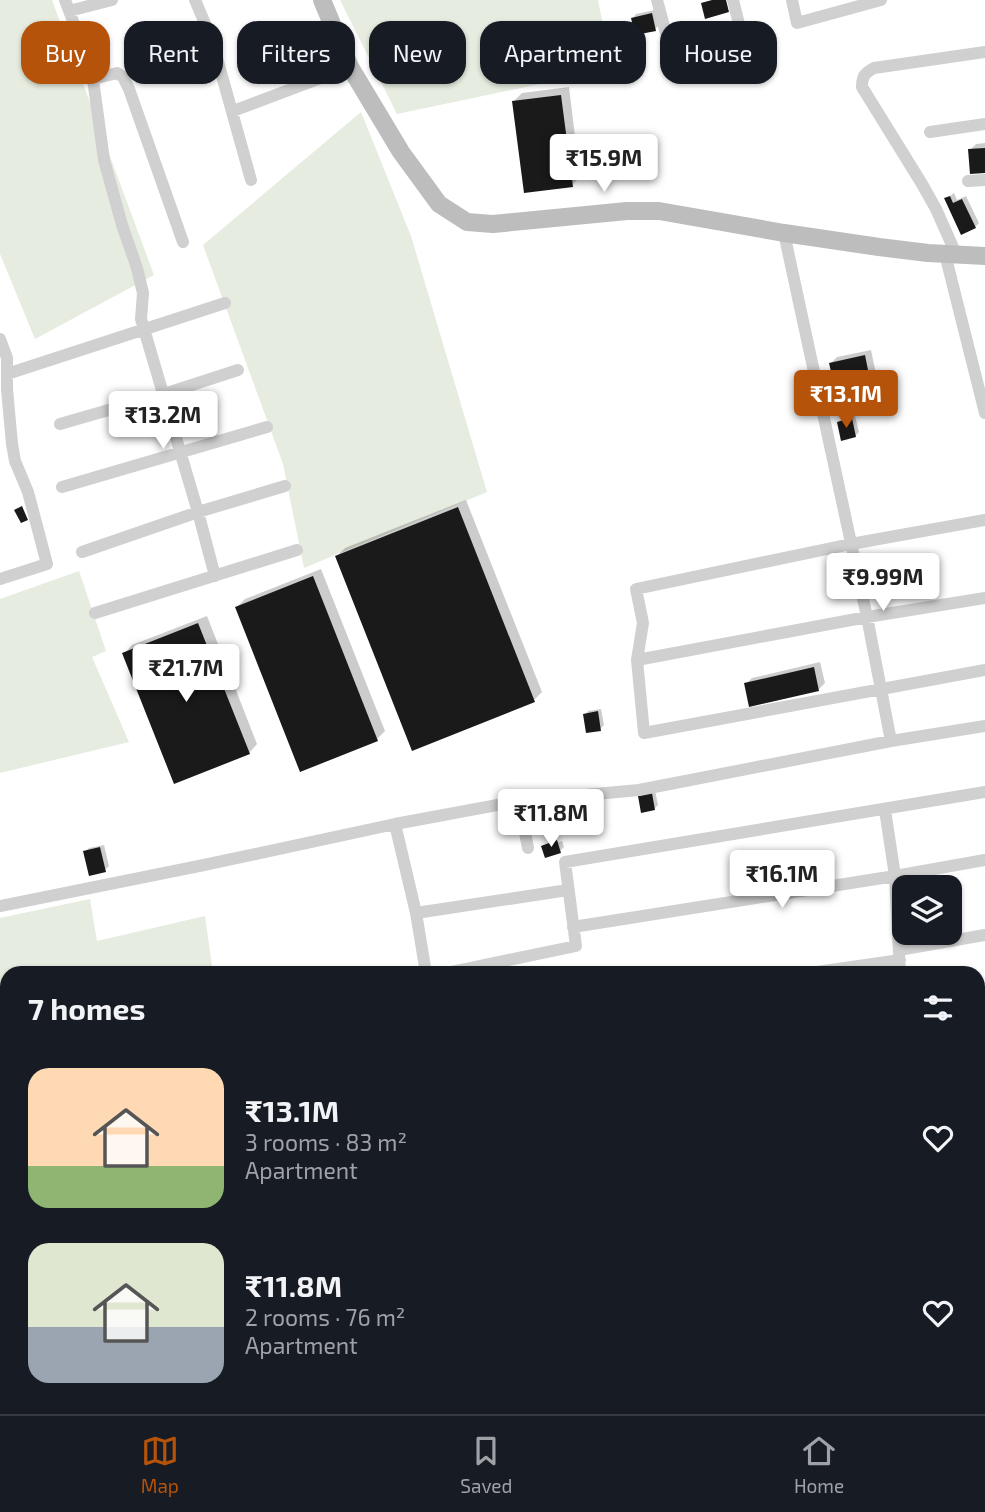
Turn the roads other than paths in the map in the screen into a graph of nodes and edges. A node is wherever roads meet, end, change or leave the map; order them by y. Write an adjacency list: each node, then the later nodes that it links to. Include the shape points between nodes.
1 (112, 0): 8 (street)
2 (195, 0): 17 (street)
3 (322, 0): 9 (street)
4 (657, 0): 10 (street)
5 (733, 0): 11 (street)
6 (792, 0): 7 (street, via 797,23)
7 (881, 0)
8 (67, 6)
9 (331, 21)
10 (663, 21)
11 (738, 21)
12 (985, 52): 25 (street, via 874,68 862,78 863,87 922,184)
13 (355, 74): 23 (street, via 401,152 439,204 467,222 659,211)
14 (110, 75): 24 (street, via 123,77 129,89)
15 (94, 84): 28 (street, via 104,160 143,293)
16 (305, 84): 17 (street)
17 (233, 111): 20 (street)
18 (985, 124): 19 (street)
19 (930, 132)
20 (251, 180)
21 (985, 180): 22 (street)
22 (968, 181)
23 (784, 233): 25 (street); 41 (street)
24 (183, 242)
25 (951, 254): 26 (street); 33 (street)
26 (985, 256)
27 (225, 303): 28 (street)
28 (143, 330): 31 (street); 32 (street)
29 (0, 342): 31 (street)
30 (238, 370): 32 (street)
31 (7, 374): 45 (street, via 15,461 47,564)
32 (164, 394): 34 (street); 36 (street)
33 (985, 413)
34 (60, 424)
35 (267, 427): 36 (street)
36 (180, 452): 38 (street); 39 (street)
37 (285, 486): 39 (street)
38 (62, 487)
39 (198, 512): 43 (street); 44 (street)
40 (985, 520): 41 (street)
41 (851, 544): 48 (street); 49 (street, via 636,589 643,624)
42 (297, 550): 44 (street)
43 (82, 552)
44 (215, 576): 47 (street)
45 (0, 579)
46 (985, 598): 48 (street)
47 (95, 612)
48 (867, 617): 49 (street); 51 (street)
49 (636, 660): 51 (street, via 644,733)
50 (985, 670): 51 (street)
51 (881, 689): 53 (street)
52 (985, 726): 53 (street)
53 (891, 741): 55 (street, via 639,790)
54 (985, 792): 56 (street)
55 (519, 802): 57 (street); 58 (street)
56 (885, 810): 60 (street); 63 (street, via 565,862)
57 (395, 824): 64 (street); 65 (street)
58 (528, 848)
59 (985, 860): 61 (street)
60 (895, 875)
61 (901, 875)
62 (892, 876): 66 (street)
63 (568, 890): 65 (street); 66 (street)
64 (0, 906)
65 (416, 913): 69 (street)
66 (573, 927): 70 (street, via 576,946)
67 (985, 935): 68 (street)
68 (900, 961): 71 (street)
69 (425, 966)
70 (480, 966)
71 (862, 966)

